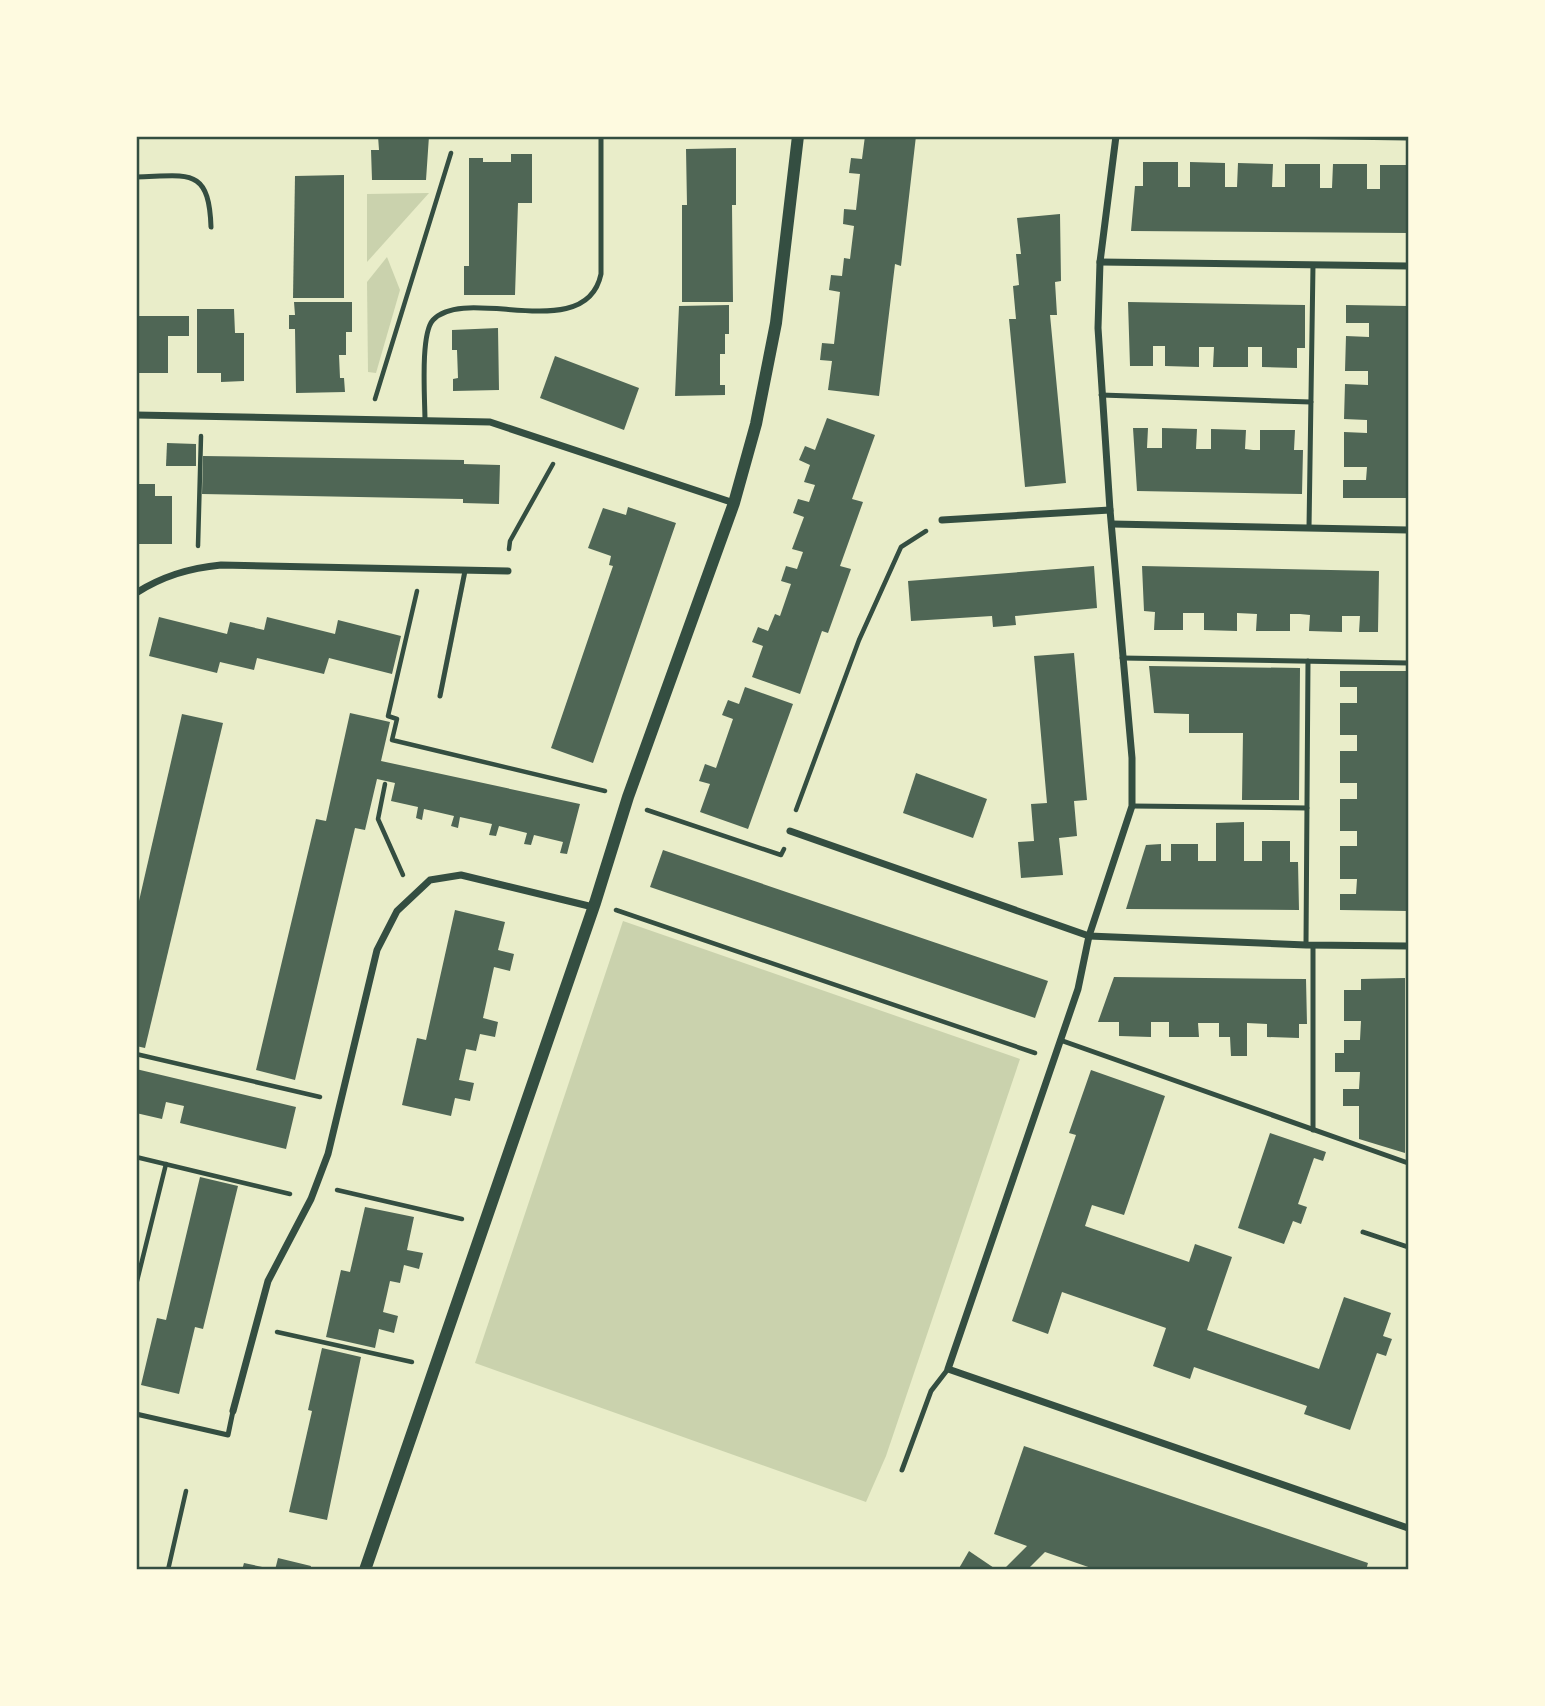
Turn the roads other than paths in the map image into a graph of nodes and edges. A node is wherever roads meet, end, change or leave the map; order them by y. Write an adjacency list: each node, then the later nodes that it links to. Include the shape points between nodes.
1 (601, 136): 14 (lane, via 598,288 581,303 555,310 470,309 444,312 432,321 426,337)
2 (798, 136): 15 (street, via 768,376)
3 (1116, 136): 8 (street)
4 (1262, 136): 5 (lane)
5 (1409, 138)
6 (136, 177): 7 (lane, via 183,176 201,183 210,197)
7 (211, 227)
8 (1100, 262): 9 (street); 11 (street)
9 (1313, 265): 10 (street); 12 (lane)
10 (1409, 266)
11 (1101, 395): 12 (lane); 16 (street)
12 (1311, 402): 19 (lane)
13 (136, 415): 14 (street)
14 (425, 421): 15 (street, via 491,422)
15 (734, 503): 31 (street)
16 (1110, 510): 17 (street); 18 (street)
17 (942, 520)
18 (1112, 524): 19 (street); 24 (street)
19 (1310, 528): 20 (street)
20 (1409, 530)
21 (465, 570): 22 (street); 23 (street, via 221,565 160,578); 27 (lane)
22 (508, 571)
23 (136, 593)
24 (1122, 658): 25 (lane); 28 (street)
25 (1308, 661): 26 (lane); 29 (lane)
26 (1409, 663)
27 (440, 696)
28 (1132, 806): 29 (lane); 32 (street)
29 (1307, 808): 33 (lane)
30 (790, 831): 32 (street)
31 (594, 905): 41 (street, via 461,875 430,880 397,911 377,950 342,1102 316,1186 268,1281); 45 (street)
32 (1089, 936): 33 (street); 35 (street, via 1078,989)
33 (1310, 945): 34 (street); 36 (lane)
34 (1409, 946)
35 (1060, 1040): 36 (lane); 40 (street)
36 (1313, 1130): 37 (lane)
37 (1409, 1163)
38 (1363, 1232): 39 (lane)
39 (1409, 1247)
40 (948, 1369): 43 (lane, via 931,1391); 44 (street)
41 (233, 1411): 42 (lane, via 228,1435)
42 (136, 1414)
43 (902, 1470)
44 (1409, 1528)
45 (365, 1570)

